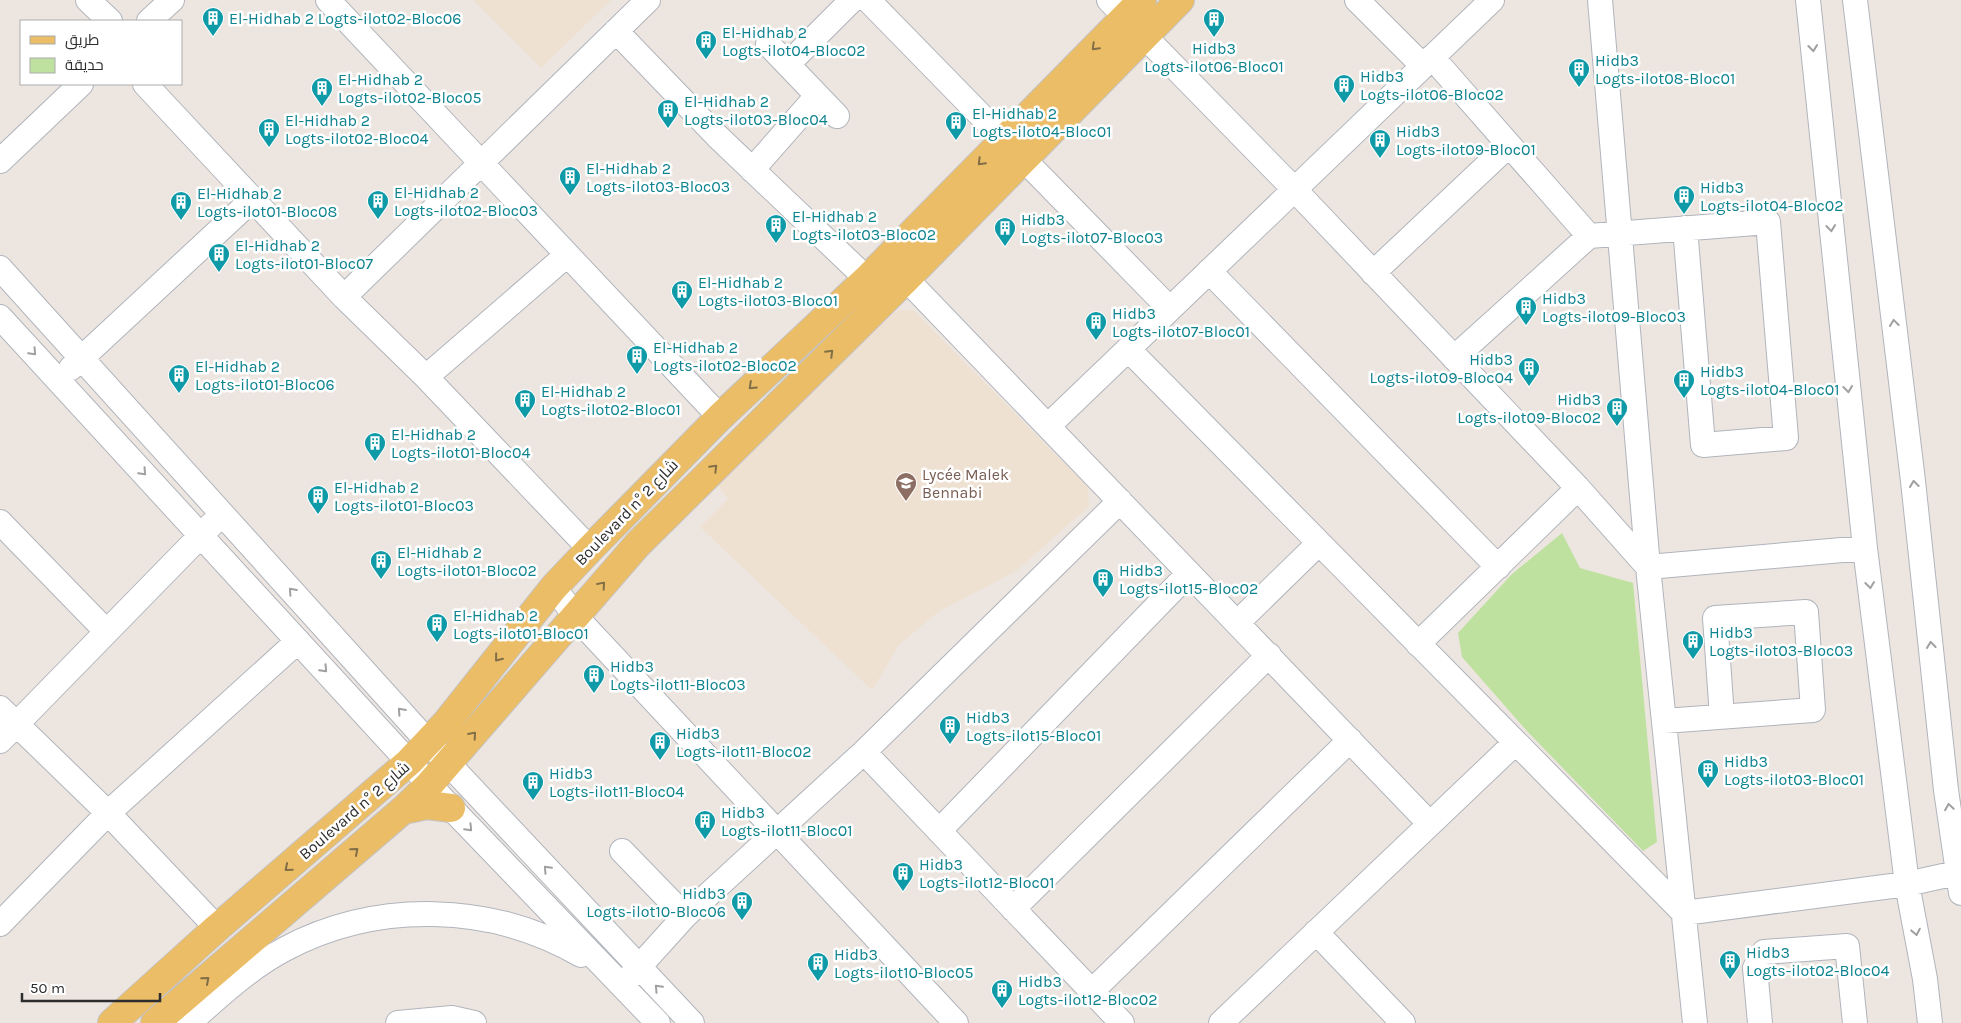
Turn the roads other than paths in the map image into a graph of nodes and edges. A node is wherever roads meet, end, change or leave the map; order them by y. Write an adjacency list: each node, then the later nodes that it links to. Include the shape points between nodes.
1 (88, 0): 14 (street)
2 (172, 0): 15 (street)
3 (328, 0): 28 (street)
4 (648, 0): 16 (street)
5 (852, 0): 19 (street)
6 (868, 0): 24 (street)
7 (1180, 0): 13 (main road, Boulevard n° شارع 2)
8 (1357, 0): 18 (street)
9 (1492, 0): 18 (street)
10 (1600, 0): 33 (street)
11 (1808, 0): 58 (street, one-way to 58)
12 (1855, 0): 89 (street, one-way to 12, via 1946,790 1912,472)
13 (1130, 13): 24 (main road, Boulevard n° شارع 2, one-way to 24); 26 (main road, Boulevard n° شارع 2); 30 (street)
14 (109, 20)
15 (150, 20)
16 (616, 31): 28 (street); 29 (street)
17 (768, 44): 19 (street)
18 (1427, 62): 25 (street); 30 (street)
19 (788, 64): 22 (street)
20 (80, 85): 27 (street)
21 (146, 85): 31 (street)
22 (817, 96): 23 (street); 29 (street)
23 (837, 116)
24 (1004, 139): 26 (street); 36 (main road, Boulevard n° شارع 2, one-way to 36)
25 (1509, 145): 34 (street); 39 (street)
26 (1022, 158): 41 (main road, Boulevard n° شارع 2); 43 (street)
27 (0, 161)
28 (481, 164): 35 (street); 42 (street)
29 (752, 170): 40 (street)
30 (1294, 189): 38 (street); 39 (street)
31 (253, 199): 42 (street); 47 (street)
32 (1685, 228): 32 (street, via 1768,222 1786,438 1703,445); 33 (street)
33 (1620, 234): 34 (street); 61 (street)
34 (1589, 236): 46 (street)
35 (567, 256): 48 (street); 50 (street)
36 (886, 258): 40 (main road, Boulevard n° شارع 2); 41 (street)
37 (0, 268): 47 (street)
38 (1209, 271): 43 (street); 60 (street)
39 (1373, 273): 46 (street)
40 (867, 279): 50 (main road, Boulevard n° شارع 2, one-way to 50)
41 (906, 279): 51 (street); 64 (main road, Boulevard n° شارع 2, one-way to 41, via 638,544)
42 (344, 298): 48 (street)
43 (1170, 309): 45 (street)
44 (0, 317): 49 (street, one-way to 49)
45 (1128, 349): 51 (street); 57 (street)
46 (1454, 358): 52 (street)
47 (82, 359): 49 (street); 54 (street)
48 (426, 377): 59 (street)
49 (59, 380): 56 (street, one-way to 56)
50 (720, 417): 59 (main road, Boulevard n° شارع 2)
51 (1048, 426): 53 (street)
52 (1578, 488): 60 (street); 61 (street)
53 (1120, 501): 62 (street); 78 (street)
54 (222, 513): 56 (street); 76 (street, one-way to 54)
55 (0, 522): 66 (street)
56 (201, 535): 66 (street); 67 (street)
57 (1318, 544): 65 (street); 68 (street)
58 (1865, 548): 61 (street); 90 (street, one-way to 90)
59 (590, 549): 63 (main road, Boulevard n° شارع 2)
60 (1498, 567): 68 (street)
61 (1648, 567): 72 (street)
62 (1189, 573): 65 (street); 86 (street)
63 (554, 588): 64 (street); 76 (main road, Boulevard n° شارع 2, one-way to 76)
64 (575, 616): 80 (main road, Boulevard n° شارع 2, one-way to 64); 87 (street)
65 (1237, 623): 69 (street)
66 (106, 631): 73 (street)
67 (298, 641): 79 (street, one-way to 79); 84 (street)
68 (1418, 644): 77 (street)
69 (1268, 655): 74 (street); 91 (street)
70 (0, 708): 73 (street)
71 (1722, 717): 71 (street, via 1813,710 1806,612 1715,618); 72 (street)
72 (1664, 721): 92 (street)
73 (17, 725): 75 (street); 84 (street)
74 (1350, 740): 85 (street); 100 (street)
75 (0, 741)
76 (429, 742): 79 (main road, Boulevard n° شارع 2); 80 (street)
77 (1515, 743): 85 (street); 92 (street)
78 (864, 752): 86 (street); 87 (street)
79 (409, 762): 81 (street); 95 (main road, Boulevard n° شارع 2, one-way to 95)
80 (448, 763): 81 (main road, Boulevard n° شارع 2); 98 (street, one-way to 80)
81 (429, 785): 82 (street); 83 (main road, Boulevard n° شارع 2)
82 (451, 808): 83 (main road, via 427,805); 97 (street, one-way to 97)
83 (403, 810): 104 (main road, Boulevard n° شارع 2, one-way to 83)
84 (108, 813): 94 (street); 95 (street)
85 (1430, 824): 96 (street)
86 (940, 831): 91 (street)
87 (777, 832): 93 (street); 110 (street)
88 (622, 851): 93 (street)
89 (1959, 867): 90 (street)
90 (1907, 884): 92 (street); 101 (street, one-way to 101)
91 (1013, 909): 100 (street)
92 (1684, 914): 113 (street)
93 (685, 916): 98 (street)
94 (0, 924)
95 (217, 928): 103 (main road, Boulevard n° شارع 2)
96 (1316, 932): 102 (street); 112 (street)
97 (604, 968): 99 (street); 105 (street, via 555,940 491,919 440,913 393,915 316,934 285,949 241,976)
98 (640, 968): 99 (street); 109 (street, one-way to 98)
99 (622, 984): 108 (street)
100 (1092, 991): 111 (street)
101 (1930, 1018)
102 (1393, 1020)
103 (112, 1023)
104 (155, 1023)
105 (189, 1023)
106 (398, 1023): 107 (street, via 452,1018)
107 (474, 1023)
108 (658, 1023)
109 (692, 1023)
110 (956, 1023)
111 (1122, 1023)
112 (1220, 1023)
113 (1695, 1023)
114 (1760, 1023): 115 (street, via 1755,968 1764,952 1847,946)
115 (1855, 1023)

